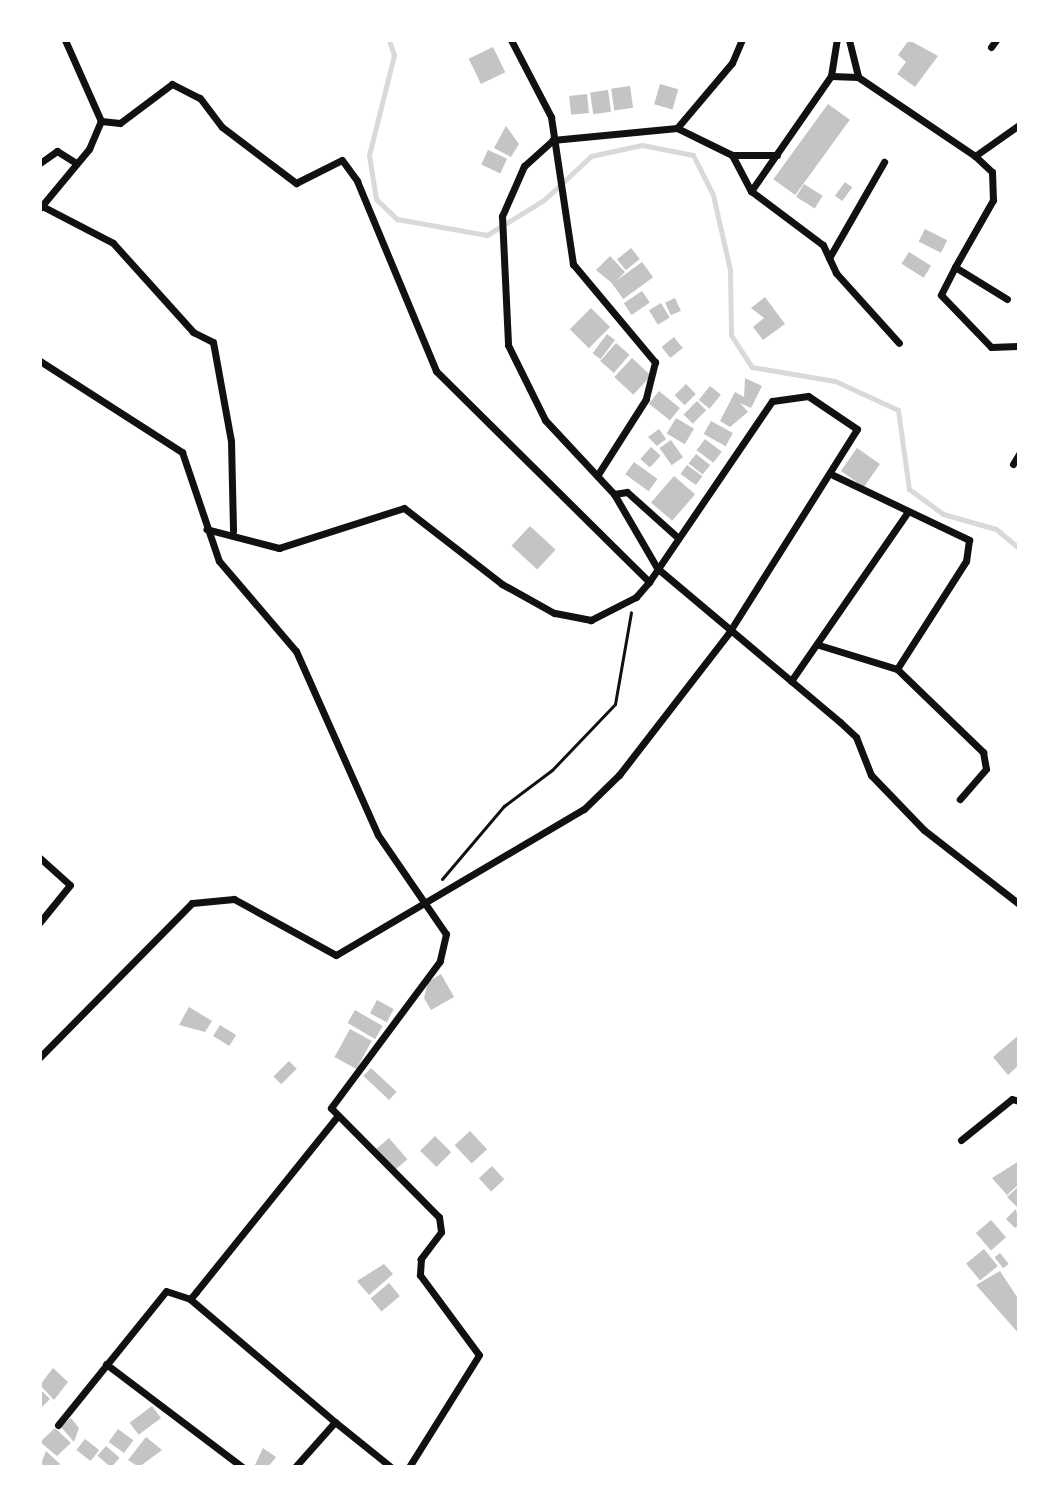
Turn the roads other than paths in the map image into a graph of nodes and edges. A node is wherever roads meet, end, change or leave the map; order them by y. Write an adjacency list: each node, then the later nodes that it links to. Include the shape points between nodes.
1 (65, 40): 8 (street)
2 (511, 40): 11 (street, via 544,96)
3 (742, 40): 10 (street, via 732,63)
4 (837, 40): 6 (street)
5 (849, 40): 7 (street)
6 (831, 76): 7 (street); 13 (street)
7 (858, 77): 14 (street)
8 (101, 121): 17 (street); 36 (street, via 120,123 172,84 200,98 222,127 296,183 342,160 436,371)
9 (1019, 125): 14 (street)
10 (677, 128): 11 (street); 12 (street)
11 (553, 140): 29 (street, via 573,264 655,362 646,399); 29 (street, via 524,166 502,216 508,345 545,420)
12 (732, 155): 13 (street); 18 (street)
13 (777, 155): 18 (street)
14 (975, 156): 21 (street, via 992,172 993,200)
15 (884, 162): 20 (street)
16 (40, 163): 17 (street, via 57,151)
17 (76, 163): 19 (street)
18 (751, 191): 20 (street, via 811,233)
19 (41, 207): 33 (street, via 113,243 193,332 213,342 231,441)
20 (829, 258): 23 (street)
21 (955, 267): 22 (street); 24 (street, via 941,295 991,347)
22 (1007, 299)
23 (899, 343)
24 (1019, 346)
25 (40, 361): 32 (street, via 182,452)
26 (1019, 454): 27 (street)
27 (1013, 464)
28 (833, 475): 31 (street); 34 (street, via 855,436 853,422 808,396 782,395); 37 (street)
29 (597, 476): 30 (street)
30 (614, 494): 34 (street, via 627,492); 35 (street)
31 (906, 514): 38 (street); 39 (street, via 965,535 971,545)
32 (206, 529): 33 (street); 43 (street, via 219,561 296,651 378,835)
33 (233, 531): 36 (street, via 279,548 404,508 502,584 563,616 597,619 631,600)
34 (676, 536): 35 (street)
35 (657, 568): 36 (street); 37 (street)
36 (649, 582)
37 (728, 634): 40 (street); 43 (street, via 619,775 584,809)
38 (819, 645): 39 (street); 40 (street)
39 (897, 669): 41 (street, via 988,759)
40 (791, 681): 44 (street, via 856,737 871,775 924,830)
41 (960, 799)
42 (40, 858): 45 (street, via 70,885)
43 (425, 900): 46 (street, via 336,955 234,899 208,897 180,913); 48 (street, via 448,947 389,1039 335,1101)
44 (1019, 904)
45 (40, 922)
46 (41, 1054)
47 (1019, 1101): 49 (street, via 1012,1099)
48 (336, 1118): 50 (street); 57 (street, via 439,1217 441,1232 421,1259 420,1275 479,1355)
49 (961, 1140)
50 (190, 1299): 51 (street, via 166,1291); 52 (street)
51 (106, 1364): 53 (street); 54 (street)
52 (335, 1422): 55 (street); 56 (street)
53 (58, 1425)
54 (242, 1467)
55 (295, 1467)
56 (391, 1467)
57 (409, 1467)

